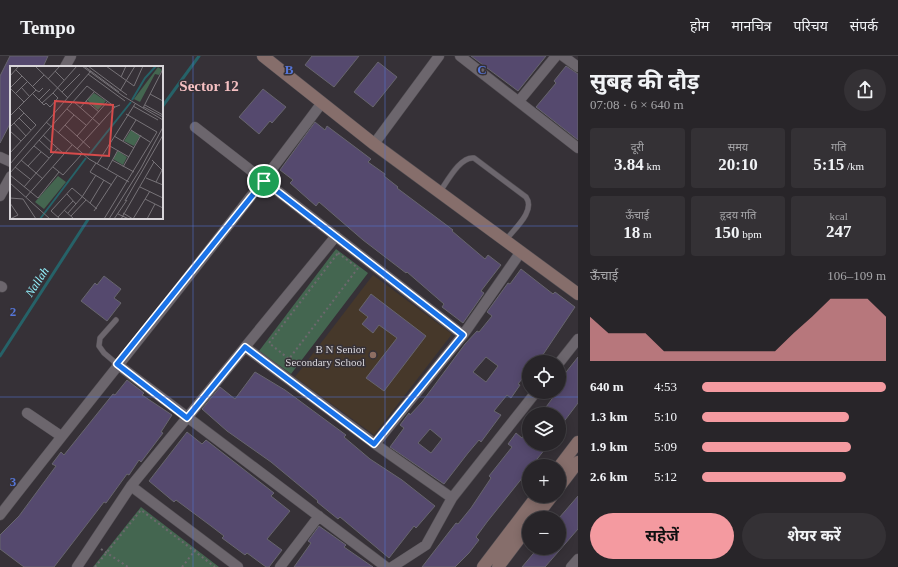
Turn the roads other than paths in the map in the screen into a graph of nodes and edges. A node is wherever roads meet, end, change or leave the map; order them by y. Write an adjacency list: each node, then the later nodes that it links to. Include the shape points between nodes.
1 (71, 56): 7 (street)
2 (265, 56): 10 (street)
3 (439, 56): 12 (street)
4 (460, 56): 9 (street)
5 (556, 56): 9 (street)
6 (563, 56): 8 (street)
7 (66, 66)
8 (578, 68)
9 (519, 100): 13 (street)
10 (321, 104): 12 (street); 16 (street)
11 (195, 127): 16 (street)
12 (374, 144): 18 (street)
13 (578, 148)
14 (0, 157): 15 (street)
15 (10, 162)
16 (264, 181): 20 (street); 29 (street)
17 (9, 183): 19 (street)
18 (439, 193): 21 (street); 21 (lane, via 460,163 474,158 530,202 528,211)
19 (0, 196)
20 (336, 236): 25 (street); 27 (street)
21 (505, 242): 22 (street)
22 (520, 253): 23 (street); 25 (street)
23 (578, 294)
24 (116, 320): 29 (lane, via 100,338 99,346)
25 (463, 335): 35 (street)
26 (578, 338): 28 (street)
27 (245, 347): 32 (street); 35 (street)
28 (565, 355)
29 (117, 364): 32 (street); 33 (street)
30 (530, 399): 40 (street)
31 (27, 413): 33 (street)
32 (187, 418): 39 (street); 45 (street)
33 (61, 436): 44 (street)
34 (578, 442): 36 (street)
35 (374, 444): 40 (street)
36 (565, 459)
37 (578, 462): 38 (street)
38 (566, 478)
39 (131, 486): 48 (street); 49 (street)
40 (452, 498): 52 (street, via 426,546)
41 (532, 503): 53 (street)
42 (547, 503): 43 (street)
43 (540, 511)
44 (0, 515)
45 (320, 516): 50 (street); 51 (street)
46 (522, 535): 54 (street)
47 (578, 559): 55 (street)
48 (77, 567)
49 (238, 567)
50 (280, 567)
51 (386, 567)
52 (392, 567)
53 (483, 567)
54 (498, 567)
55 (571, 567)

